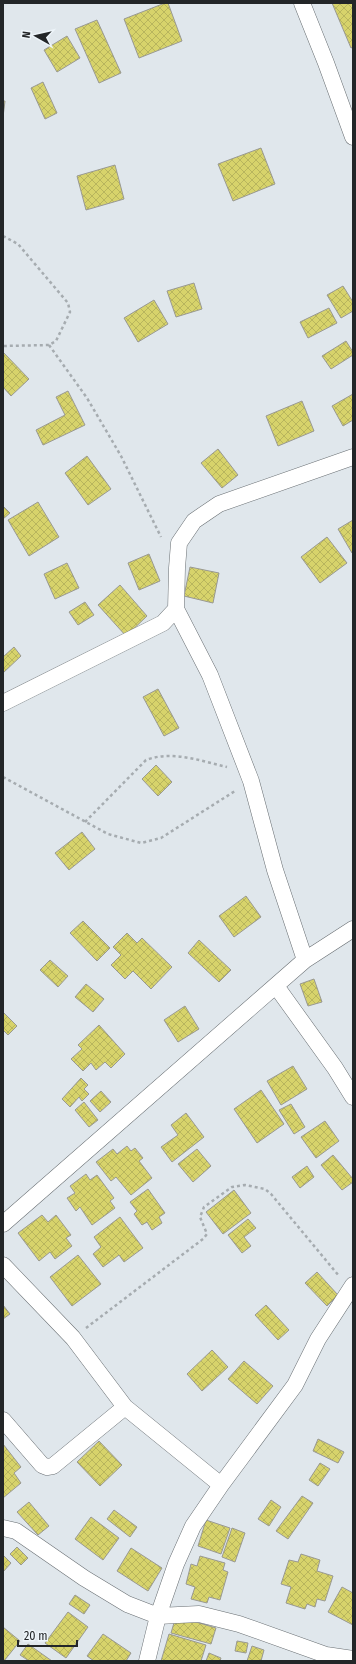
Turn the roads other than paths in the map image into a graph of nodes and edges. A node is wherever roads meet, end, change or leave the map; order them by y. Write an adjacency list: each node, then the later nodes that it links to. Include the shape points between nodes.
1 (302, 3): 2 (street)
2 (353, 137)
3 (353, 457): 4 (street, via 219,504 194,522 179,543)
4 (176, 609): 5 (street, via 163,623); 7 (street, via 210,675 249,776 275,870)
5 (3, 703)
6 (353, 929): 7 (street)
7 (305, 960): 8 (street)
8 (276, 986): 9 (street); 10 (street)
9 (353, 1097)
10 (3, 1224)
11 (3, 1265): 13 (street, via 73,1338)
12 (351, 1287): 15 (street, via 318,1339 295,1385)
13 (125, 1407): 14 (street, via 53,1466 47,1467 42,1465); 15 (street)
14 (3, 1420)
15 (221, 1485): 17 (street, via 192,1526)
16 (3, 1528): 17 (street, via 16,1532 127,1604)
17 (158, 1616): 18 (street, via 199,1614 239,1624 326,1655); 19 (street)
18 (353, 1659)
19 (147, 1661)

